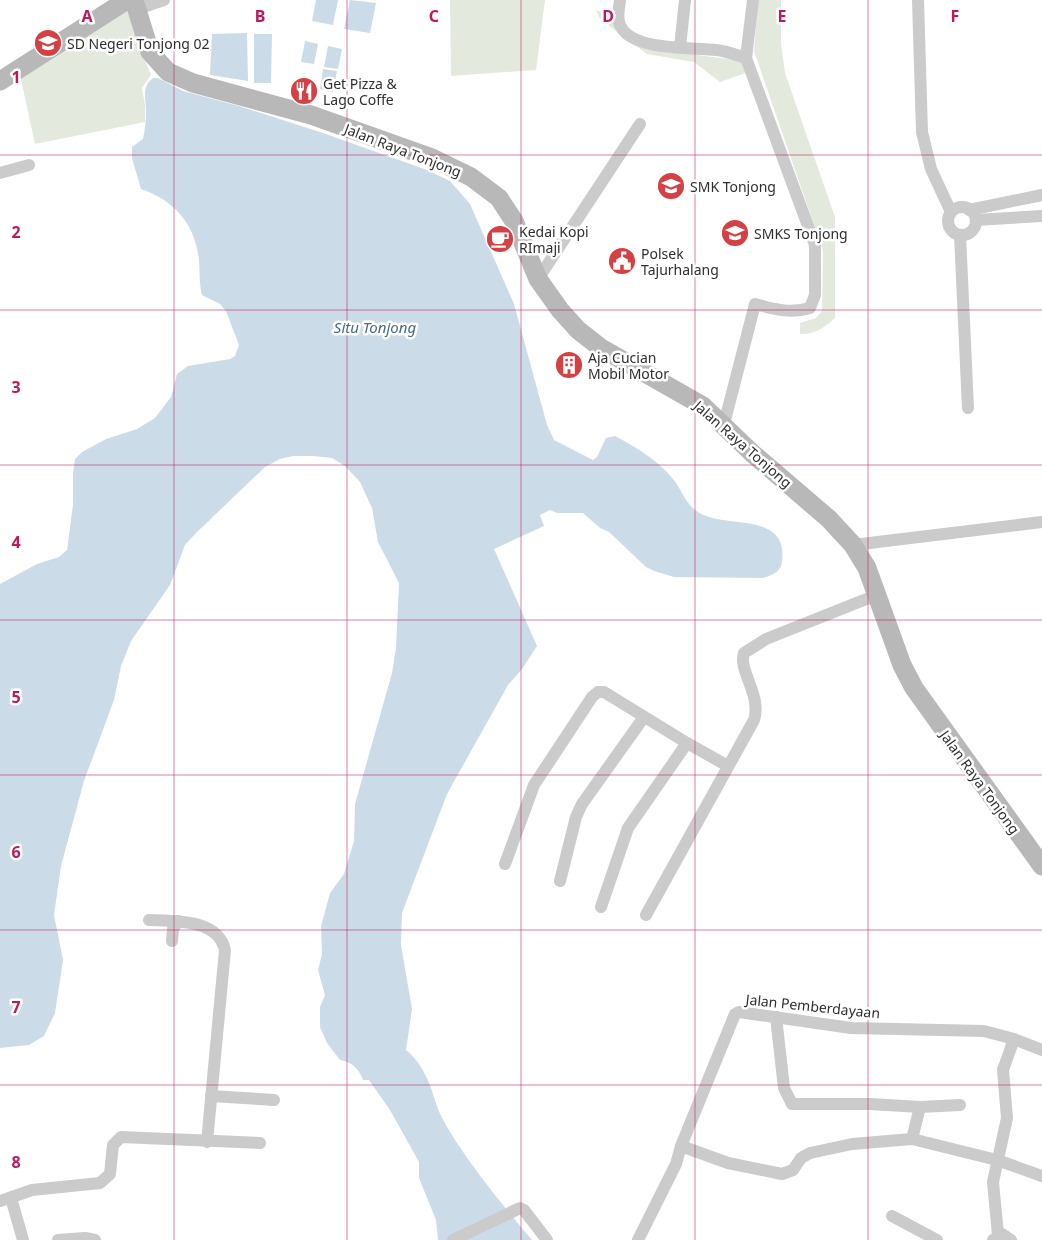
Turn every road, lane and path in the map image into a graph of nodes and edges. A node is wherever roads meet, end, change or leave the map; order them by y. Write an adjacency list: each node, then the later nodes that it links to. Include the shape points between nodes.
1 (164, 0): 6 (street)
2 (620, 0): 7 (street, via 618,18 621,27 630,35 644,42)
3 (685, 0): 7 (street)
4 (753, 0): 8 (street)
5 (918, 0): 14 (street, via 922,132 931,169)
6 (133, 3): 9 (main road); 18 (main road, Jalan Raya Tonjong, via 150,52 168,72 193,83 311,115 432,158 471,177 499,198 514,221)
7 (680, 47): 8 (street, via 726,51)
8 (746, 58): 20 (street, via 815,245 815,295 810,308 799,311 755,304)
9 (0, 81)
10 (640, 124): 18 (street)
11 (29, 165): 12 (street)
12 (0, 173)
13 (1042, 195): 15 (street)
14 (952, 212): 15 (street, via 957,208); 17 (street, via 948,224 954,234)
15 (973, 215): 16 (street); 17 (street, via 972,231)
16 (1042, 216)
17 (960, 236): 19 (street)
18 (538, 279): 20 (main road, Jalan Raya Tonjong, via 578,330 601,348 704,406)
19 (968, 408)
20 (724, 424): 22 (main road, Jalan Raya Tonjong, via 752,453 829,519)
21 (1040, 520): 22 (street)
22 (853, 545): 23 (main road, Jalan Raya Tonjong)
23 (879, 594): 26 (street, via 766,639 744,653 743,661 757,712); 28 (main road, Jalan Raya Tonjong, via 896,650 914,688)
24 (644, 717): 25 (street); 27 (street, via 604,692 594,694 534,785); 29 (street, via 582,804)
25 (687, 743): 26 (street); 30 (street, via 628,828)
26 (728, 766): 31 (street)
27 (505, 864)
28 (1042, 866)
29 (560, 881)
30 (601, 906)
31 (646, 915)
32 (149, 920): 33 (street)
33 (178, 921): 34 (street); 38 (street, via 215,932 225,950)
34 (172, 941)
35 (776, 1017): 36 (street, Jalan Pemberdayaan, via 851,1028 976,1031); 41 (street, via 784,1088 792,1104); 45 (street, Jalan Pemberdayaan, via 744,1012 735,1014)
36 (1014, 1038): 37 (street, Jalan Pemberdayaan); 46 (street, via 1003,1070 1007,1118)
37 (1042, 1050)
38 (211, 1096): 39 (street); 43 (street)
39 (274, 1100)
40 (960, 1105): 41 (street)
41 (920, 1107): 42 (street)
42 (912, 1139): 45 (street, via 852,1144 810,1153 801,1158 793,1170 782,1174 728,1163); 46 (street)
43 (207, 1142): 44 (street); 48 (street, via 121,1137 113,1145 110,1174 100,1183 32,1190)
44 (260, 1143)
45 (681, 1146): 56 (street, Jalan Pemberdayaan, via 676,1164)
46 (998, 1160): 47 (street); 50 (street, via 993,1194)
47 (1042, 1176)
48 (5, 1200): 51 (street)
49 (892, 1216): 57 (street)
50 (995, 1237): 58 (street, via 1006,1235)
51 (23, 1240)
52 (58, 1240): 53 (street)
53 (95, 1240)
54 (453, 1240): 55 (street, via 520,1208)
55 (547, 1240)
56 (638, 1240)
57 (937, 1240)
58 (1010, 1240)

